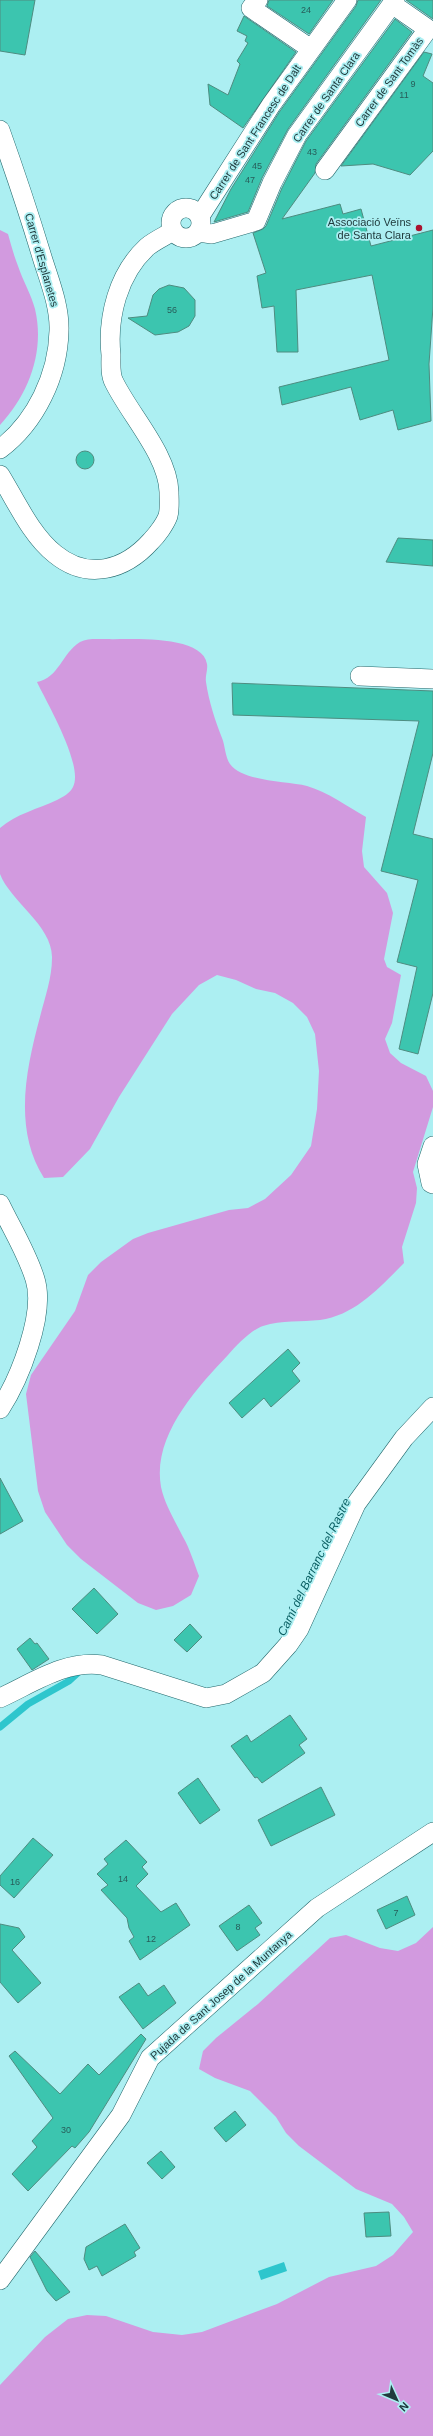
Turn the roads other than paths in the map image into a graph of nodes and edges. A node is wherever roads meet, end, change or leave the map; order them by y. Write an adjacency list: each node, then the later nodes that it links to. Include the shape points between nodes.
1 (258, 0): 4 (street, via 251,8)
2 (347, 0): 4 (street, Carrer de Sant Francesc de Dalt)
3 (394, 2): 6 (street, Carrer de Sant Tomàs, via 428,29); 7 (street, Carrer de Santa Clara, via 297,135 256,221 212,234)
4 (311, 49): 7 (street, Carrer de Sant Francesc de Dalt, via 271,105)
5 (0, 130): 9 (street, Carrer d'Esplanetes, via 53,290 59,329 56,357 48,385 35,410 12,440)
6 (325, 170)
7 (200, 224): 8 (street, via 186,239); 8 (street, via 191,209 181,209 173,216)
8 (173, 231): 10 (street, via 148,247 131,268 118,295 110,322 113,380 128,409 162,461 169,491 168,516 156,537 139,555 121,565 103,570 84,568 56,555 42,542)
9 (0, 449)
10 (0, 475)
11 (360, 676): 12 (street)
12 (433, 678)
13 (433, 1146): 14 (street, via 427,1164)
14 (433, 1184)
15 (0, 1204): 17 (street, via 35,1280 36,1310 29,1344 18,1377)
16 (433, 1407): 18 (street, via 404,1438 356,1504 316,1594 288,1645 263,1673 246,1685 226,1694 206,1698 89,1663 70,1665)
17 (0, 1409)
18 (0, 1698)
19 (433, 1832): 20 (street, Pujada de Sant Josep de la Muntanya, via 317,1908 150,2058 121,2114)
20 (0, 2280)

